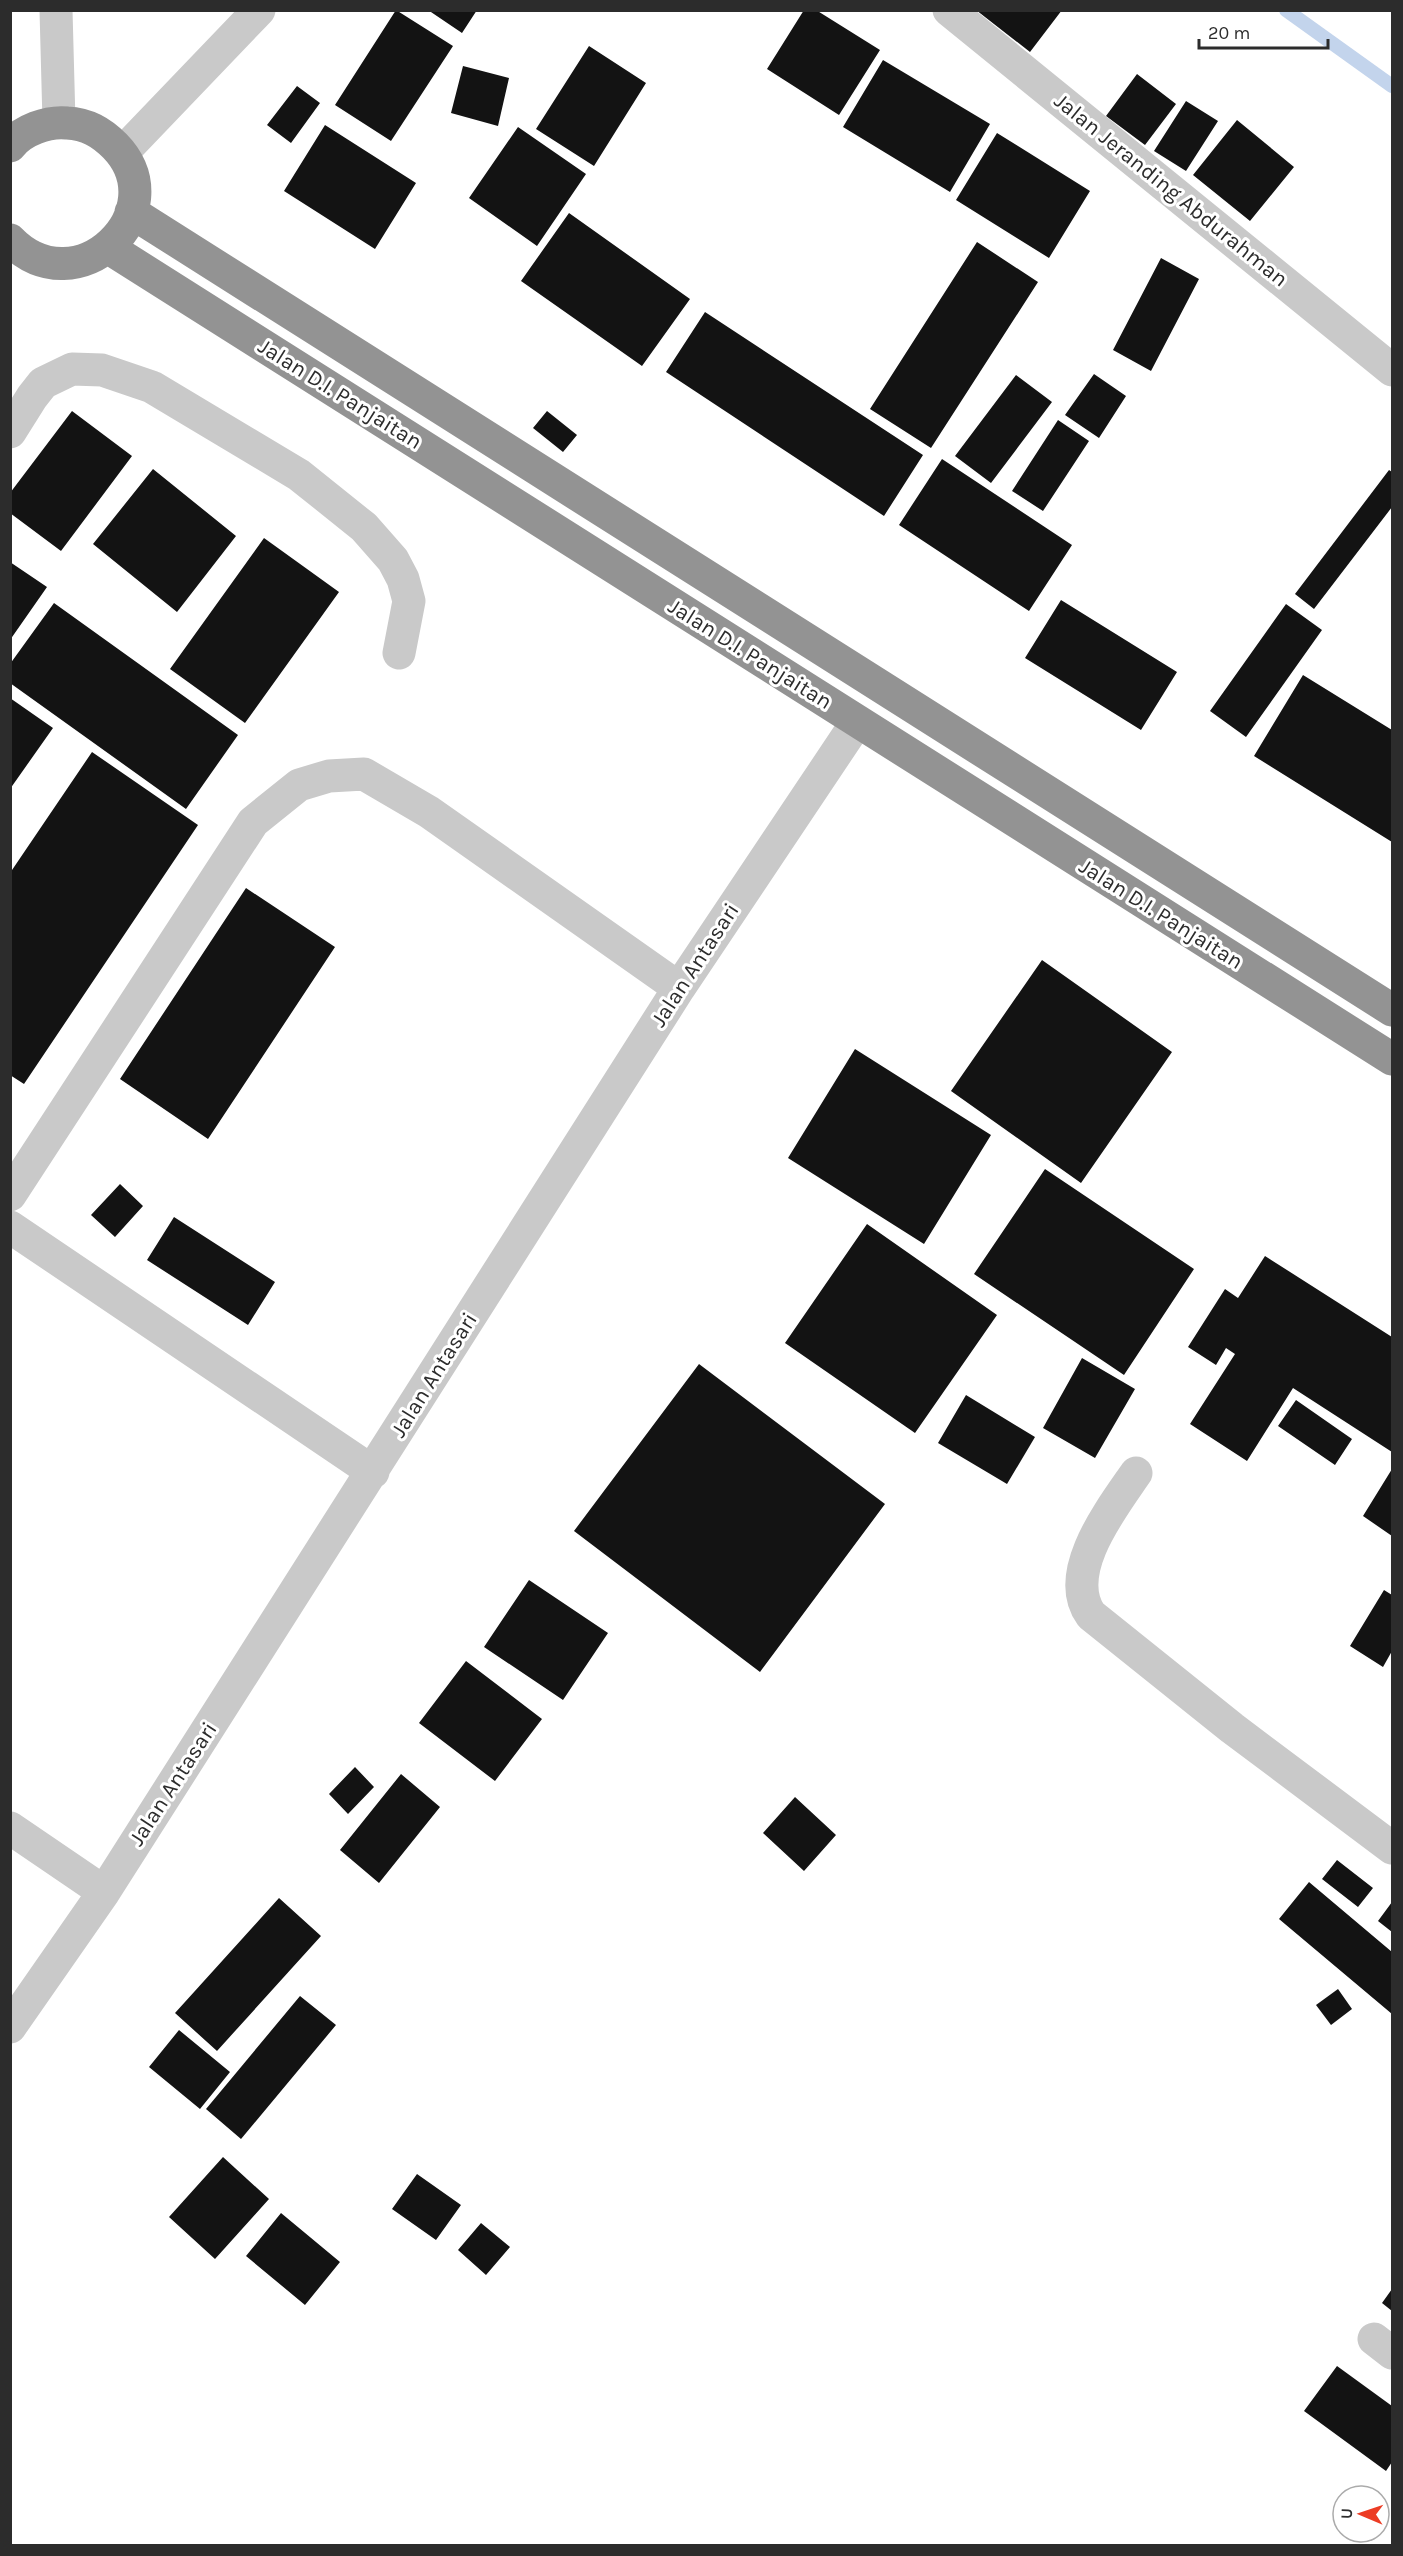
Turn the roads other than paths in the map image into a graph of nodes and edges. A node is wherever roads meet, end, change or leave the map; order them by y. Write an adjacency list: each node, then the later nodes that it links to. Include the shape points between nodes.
1 (56, 10): 4 (street)
2 (259, 10): 6 (street)
3 (949, 10): 10 (street, Jalan Jeranding Abdurahman)
4 (58, 122): 5 (highway, via 34,128); 6 (highway, via 83,124 105,136)
5 (10, 146)
6 (122, 153): 7 (highway, via 131,171)
7 (131, 212): 8 (highway, via 123,232); 14 (highway, Jalan D.I. Panjaitan)
8 (109, 248): 9 (highway, via 88,260 65,264); 13 (highway, Jalan D.I. Panjaitan)
9 (14, 252)
10 (1392, 370)
11 (10, 432): 12 (street, via 43,383 72,369 102,370 152,387 299,475 364,527 393,560 410,601)
12 (399, 653)
13 (857, 722): 15 (highway, Jalan D.I. Panjaitan); 16 (street, Jalan Antasari)
14 (1294, 948): 15 (highway); 17 (highway, Jalan D.I. Panjaitan)
15 (1269, 983): 18 (highway, Jalan D.I. Panjaitan)
16 (679, 988): 19 (street, via 429,812 364,774 329,776 299,785 253,822); 21 (street, Jalan Antasari)
17 (1392, 1010)
18 (1392, 1059)
19 (10, 1195)
20 (10, 1227): 21 (street)
21 (373, 1472): 25 (street, Jalan Antasari)
22 (1136, 1473): 24 (street, via 1109,1512 1086,1560 1081,1584 1084,1606 1232,1728)
23 (10, 1828): 25 (street)
24 (1392, 1848)
25 (104, 1892): 26 (street, Jalan Antasari)
26 (10, 2026)

